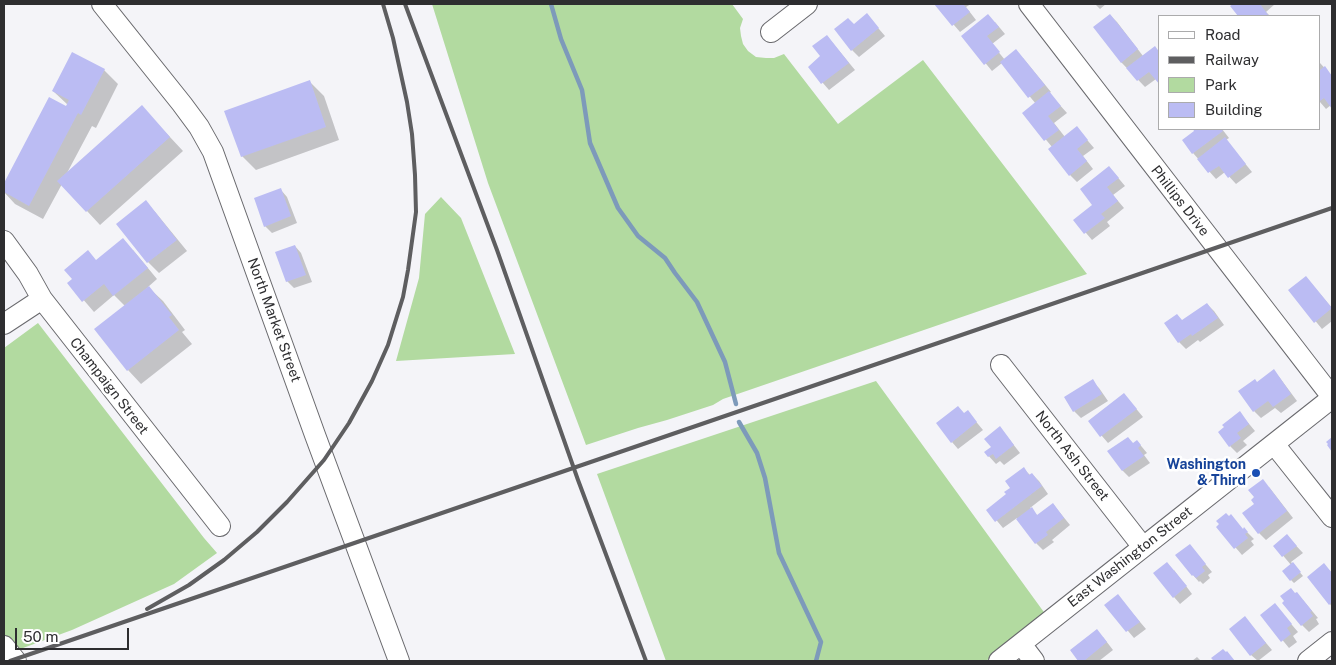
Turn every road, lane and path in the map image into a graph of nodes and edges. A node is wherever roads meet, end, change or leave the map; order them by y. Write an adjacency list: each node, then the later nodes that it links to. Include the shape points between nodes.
1 (102, 4): 18 (street, North Market Street, via 199,126 213,152)
2 (807, 4): 4 (street)
3 (1029, 4): 9 (street, Phillips Drive)
4 (771, 32)
5 (4, 241): 6 (street, Champaign Street)
6 (42, 299): 7 (street); 12 (street, Champaign Street)
7 (4, 324)
8 (1001, 365): 13 (street, North Ash Street)
9 (1332, 398): 10 (street, East Washington Street)
10 (1274, 444): 11 (street); 13 (street, East Washington Street)
11 (1332, 518)
12 (220, 526)
13 (1143, 547): 15 (street, East Washington Street)
14 (1332, 642): 21 (street)
15 (1021, 644): 19 (street, East Washington Street); 20 (street)
16 (4, 646): 17 (street)
17 (16, 661)
18 (399, 661)
19 (999, 661)
20 (1034, 661)
21 (1308, 661)

